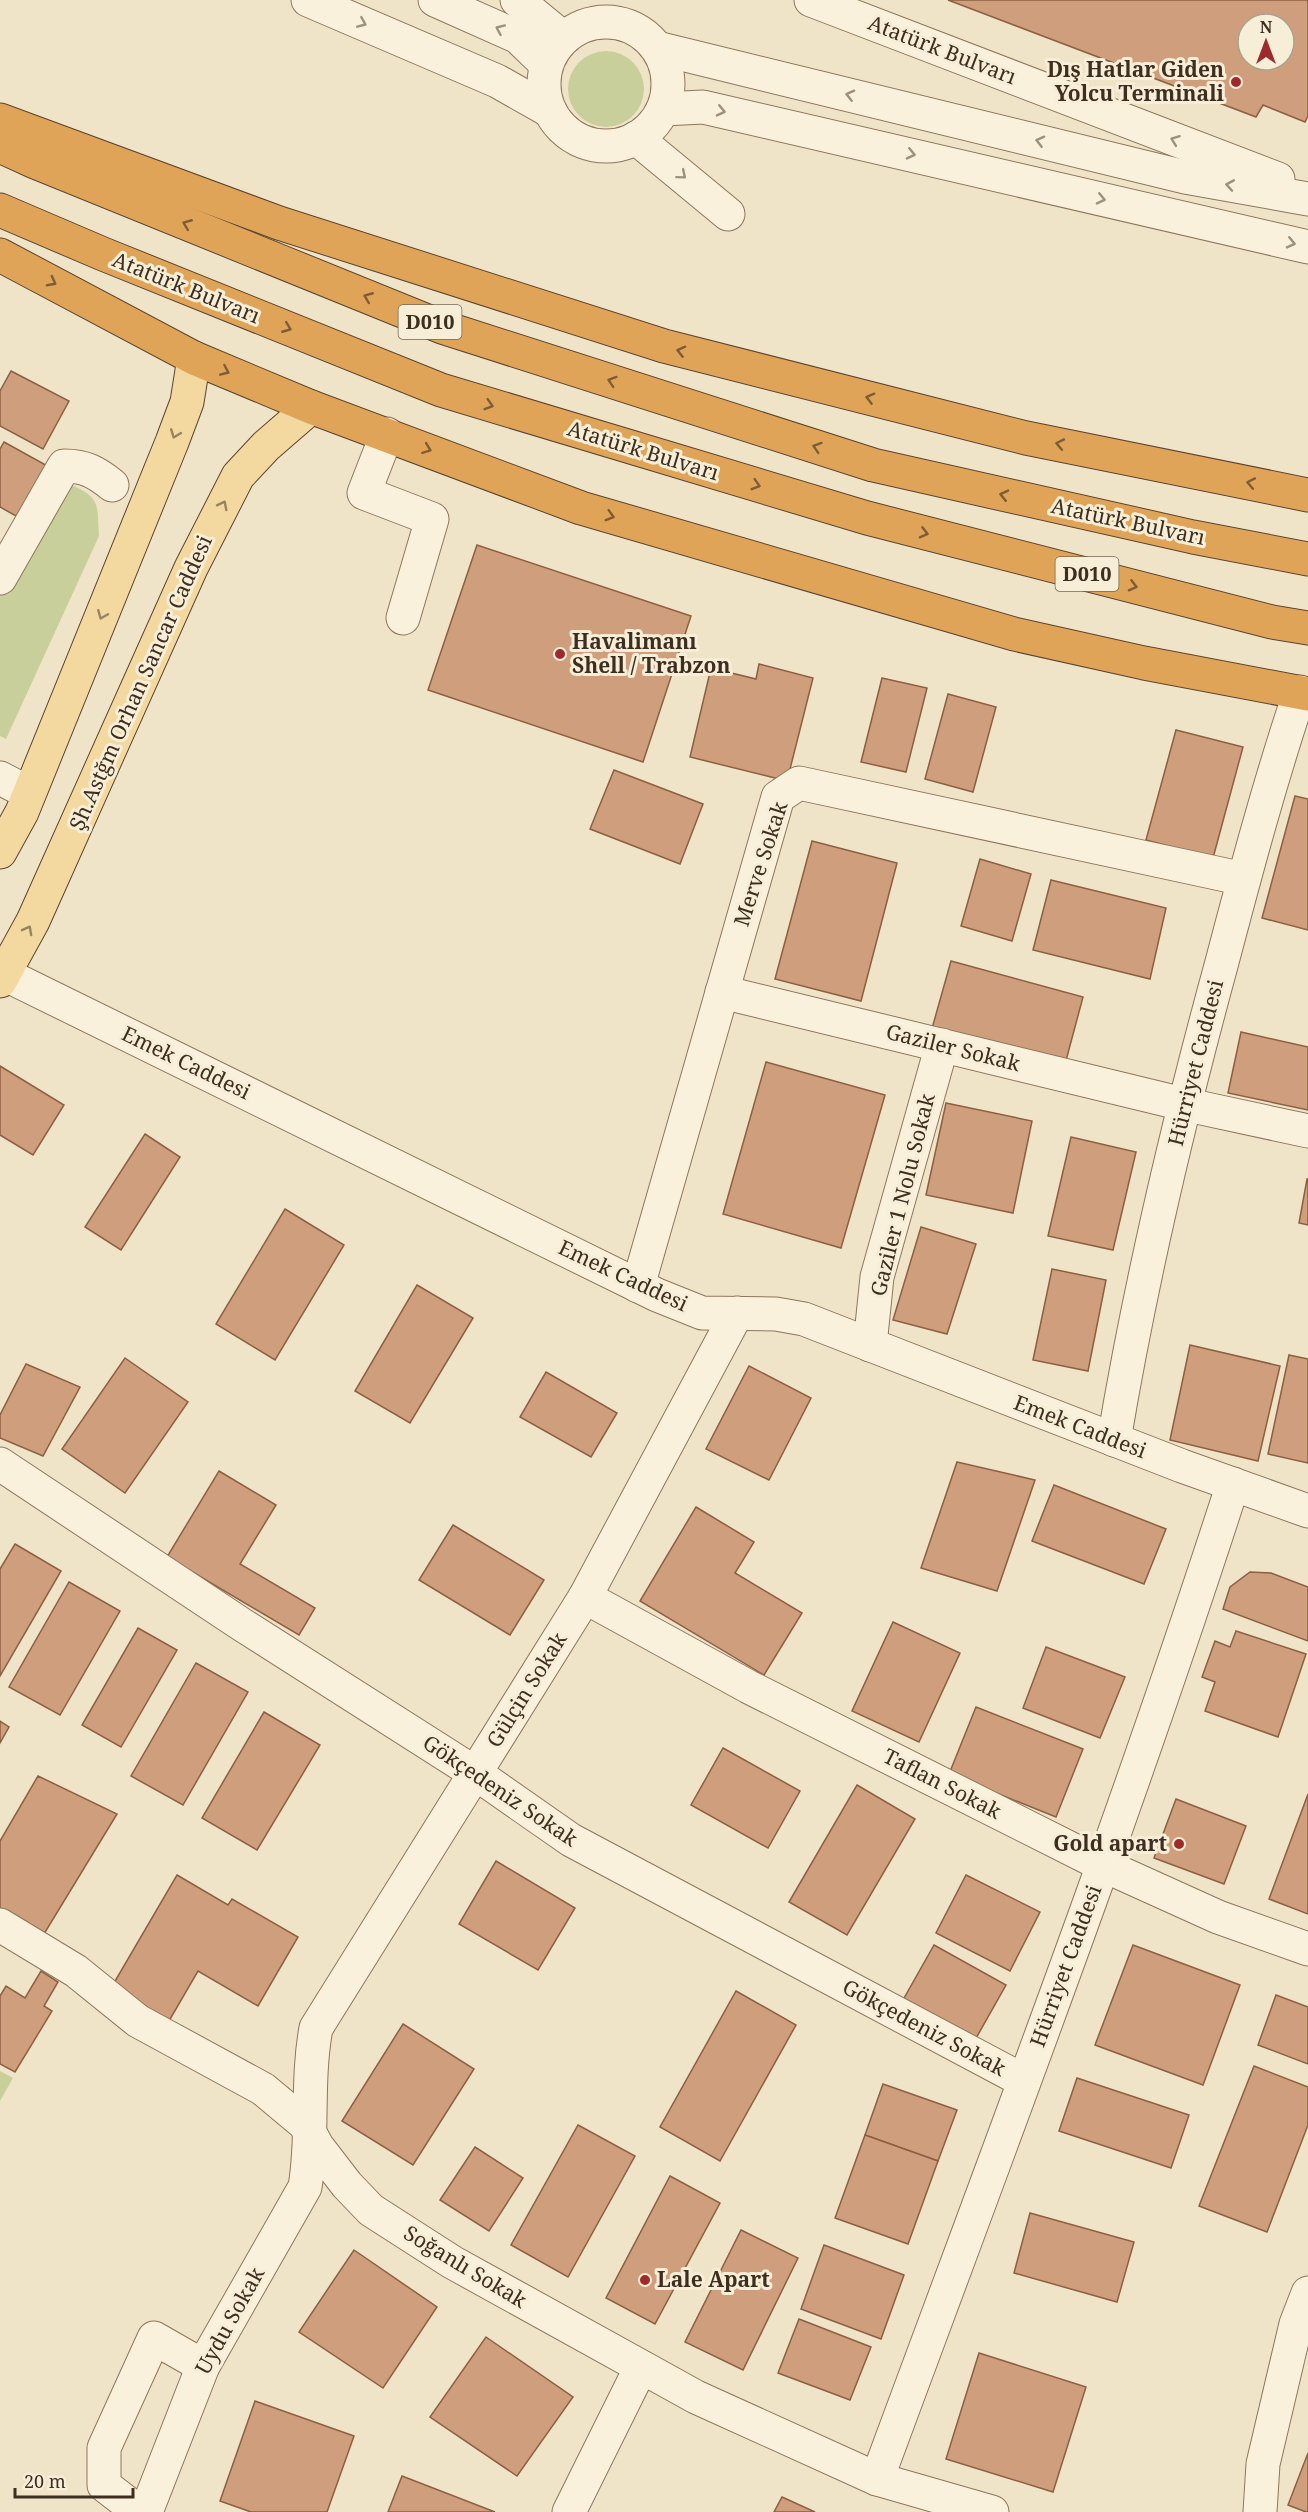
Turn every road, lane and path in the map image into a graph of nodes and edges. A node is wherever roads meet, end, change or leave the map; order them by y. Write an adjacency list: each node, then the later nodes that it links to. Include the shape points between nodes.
1 (308, 0): 9 (street, one-way to 9, via 497,81)
2 (435, 0): 7 (street, one-way to 2)
3 (517, 0): 7 (street)
4 (811, 0): 13 (street, Atatürk Bulvarı, one-way to 4)
5 (617, 11): 6 (street); 7 (street, via 579,28)
6 (657, 48): 8 (street, via 666,67 668,88); 14 (street, one-way to 6, via 1185,177)
7 (554, 50): 9 (street, via 543,80)
8 (663, 109): 11 (street, via 652,126); 17 (street, one-way to 17, via 703,107)
9 (550, 111): 11 (street, via 561,128 578,140 618,145)
10 (0, 120): 23 (highway, one-way to 10, via 1026,438 664,346 279,223)
11 (636, 138): 16 (street, one-way to 16)
12 (0, 146): 25 (highway, Atatürk Bulvarı / D010, one-way to 12, via 873,465 442,327)
13 (1308, 190)
14 (1308, 199)
15 (0, 210): 28 (highway, Atatürk Bulvarı / D010, one-way to 28, via 441,390 867,518)
16 (728, 214)
17 (1308, 247)
18 (0, 255): 19 (highway, one-way to 19)
19 (194, 358): 20 (highway, one-way to 20); 31 (main road, one-way to 31, via 187,402 172,442)
20 (311, 407): 21 (highway); 34 (main road, Şh.Astğm Orhan Sancar Caddesi, one-way to 20, via 33,921 191,568 238,476)
21 (387, 434): 27 (street, via 364,493 432,519); 29 (highway, one-way to 29, via 581,508 1014,634)
22 (112, 485): 24 (street, via 83,466 64,466)
23 (1308, 495)
24 (9, 541): 26 (street)
25 (1308, 559)
26 (0, 578)
27 (403, 618)
28 (1308, 628)
29 (1304, 693): 33 (street, Hürriyet Caddesi, via 1268,788)
30 (0, 778): 31 (street)
31 (29, 793): 32 (main road)
32 (0, 852)
33 (1244, 879): 35 (street, Merve Sokak, via 799,783 778,797); 37 (street, Hürriyet Caddesi)
34 (2, 975): 39 (street, Emek Caddesi)
35 (722, 992): 36 (street, Gaziler Sokak); 39 (street, Merve Sokak)
36 (942, 1045): 37 (street, Gaziler Sokak); 41 (street, Gaziler 1 Nolu Sokak, via 877,1277)
37 (1183, 1104): 38 (street, Gaziler Sokak); 42 (street, Hürriyet Caddesi)
38 (1308, 1131)
39 (638, 1286): 40 (street, Emek Caddesi, via 702,1312)
40 (737, 1312): 41 (street, Emek Caddesi, via 804,1319); 46 (street, Gülçin Sokak)
41 (870, 1345): 42 (street, Emek Caddesi)
42 (1114, 1440): 44 (street, Emek Caddesi)
43 (0, 1464): 47 (street, Gökçedeniz Sokak)
44 (1233, 1484): 45 (street, Emek Caddesi); 48 (street, Hürriyet Caddesi)
45 (1308, 1511)
46 (585, 1598): 47 (street, Gülçin Sokak); 48 (street, Taflan Sokak, via 749,1687)
47 (475, 1773): 51 (street, Gökçedeniz Sokak, via 571,1840); 52 (street, Gülçin Sokak, via 316,2028 310,2062)
48 (1103, 1865): 50 (street, Taflan Sokak, via 1218,1917); 51 (street, Hürriyet Caddesi)
49 (0, 1925): 52 (street, Soğanlı Sokak, via 76,1971 138,2021 263,2089 298,2118)
50 (1308, 1949)
51 (1023, 2081): 56 (street, Hürriyet Caddesi)
52 (309, 2133): 54 (street, Uydu Sokak, via 305,2187); 55 (street, Soğanlı Sokak, via 347,2185 371,2210 452,2262)
53 (1307, 2296): 61 (street, via 1296,2324 1263,2464)
54 (203, 2366): 57 (street, via 154,2338 104,2448 104,2485); 58 (street, Uydu Sokak)
55 (641, 2367): 56 (street, Soğanlı Sokak, via 696,2397); 59 (street)
56 (877, 2479): 60 (street, Soğanlı Sokak)
57 (139, 2512)
58 (146, 2512)
59 (569, 2512)
60 (992, 2512)
61 (1260, 2512)

